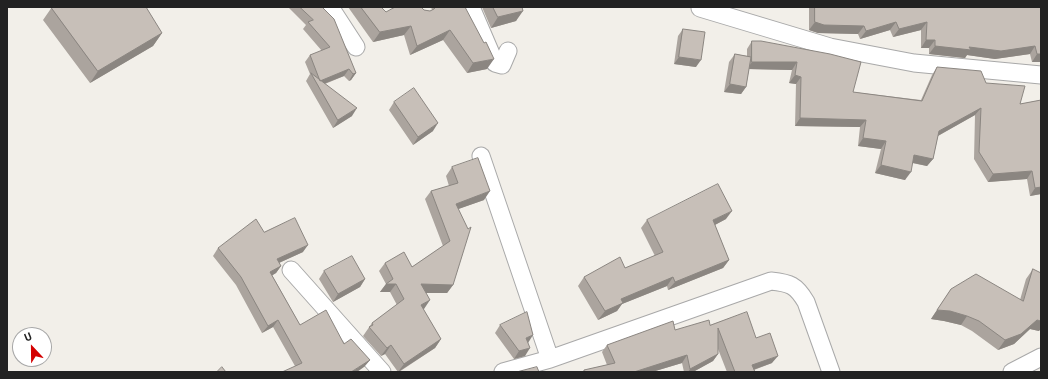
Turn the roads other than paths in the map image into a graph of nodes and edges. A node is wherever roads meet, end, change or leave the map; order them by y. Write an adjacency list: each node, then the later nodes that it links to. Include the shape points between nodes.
1 (330, 7): 4 (street)
2 (472, 7): 5 (street, via 496,63 502,64)
3 (700, 8): 6 (street, via 853,52 914,63)
4 (356, 47)
5 (508, 52)
6 (1041, 75)
7 (481, 156): 10 (street)
8 (291, 270): 11 (street)
9 (1041, 357): 14 (street)
10 (550, 359): 12 (street); 13 (street, via 771,281 787,282 800,292)
11 (382, 372)
12 (503, 372)
13 (831, 372)
14 (1012, 372)

